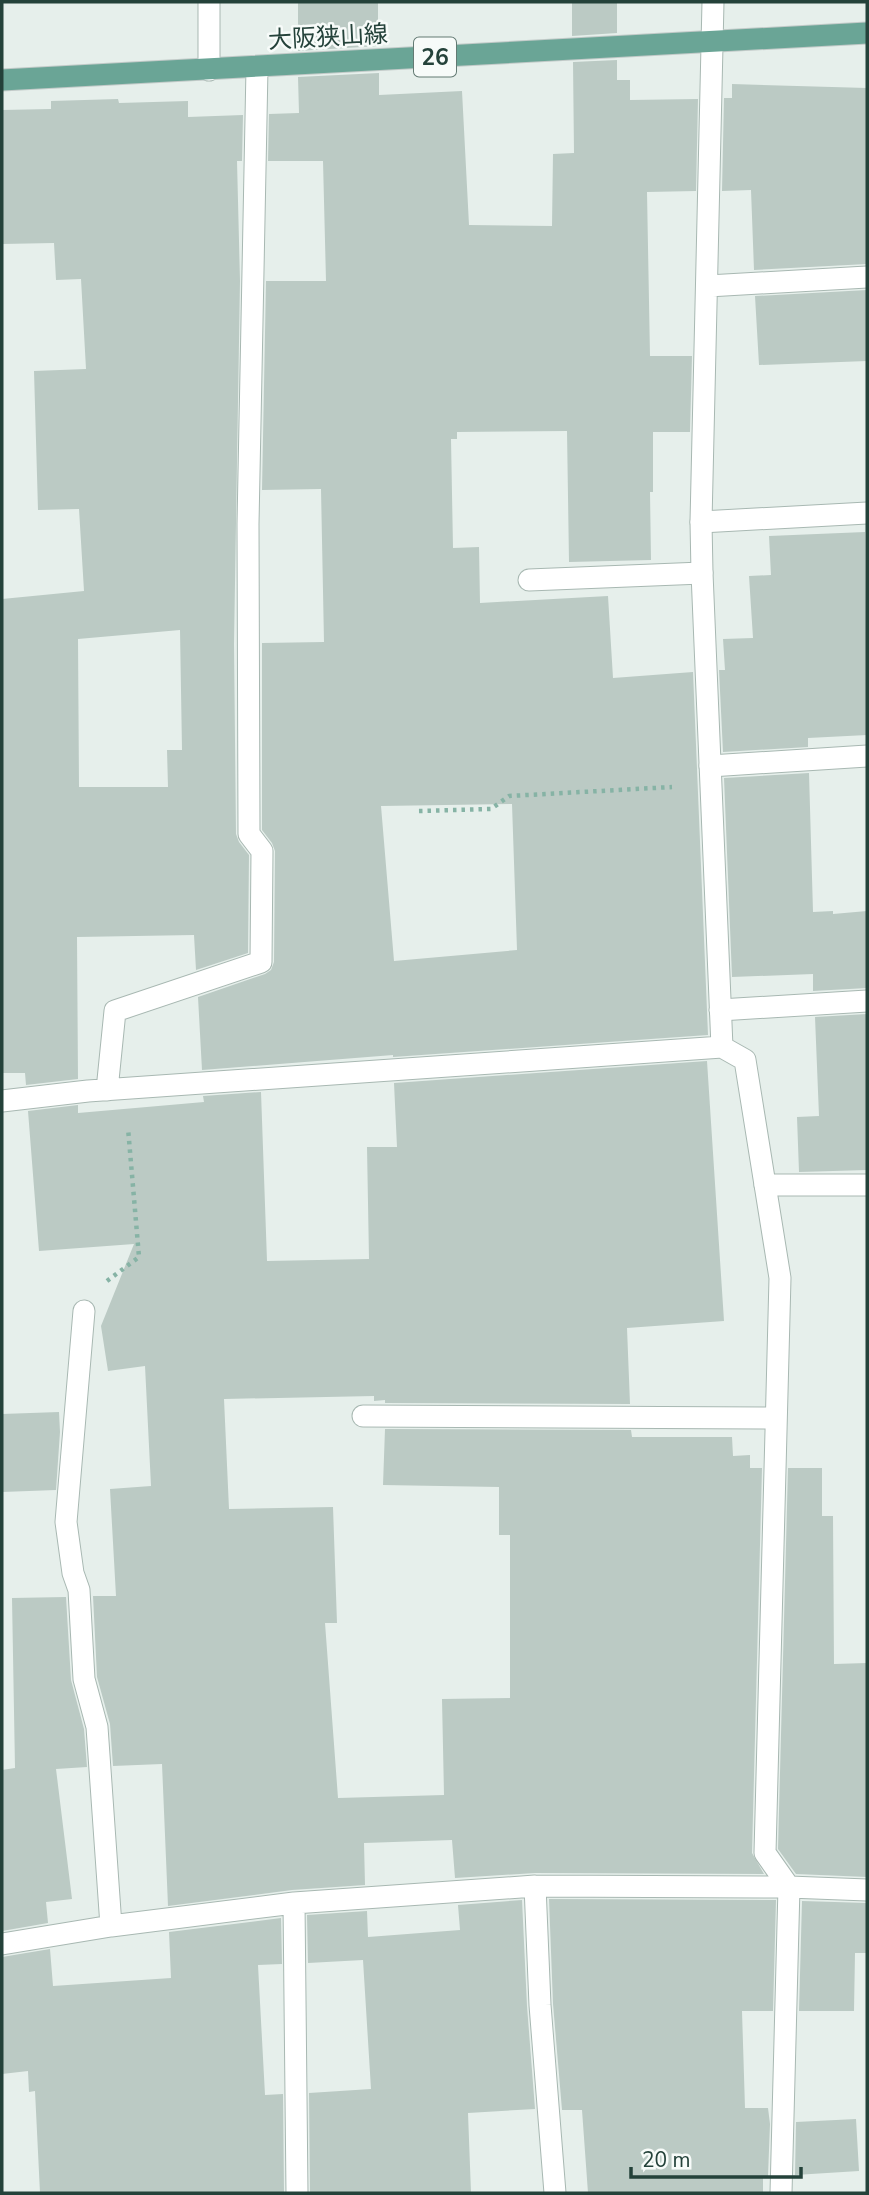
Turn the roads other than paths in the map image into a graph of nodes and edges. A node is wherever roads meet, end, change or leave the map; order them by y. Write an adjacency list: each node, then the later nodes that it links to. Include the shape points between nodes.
1 (209, 2): 6 (street)
2 (713, 2): 4 (street)
3 (867, 33): 4 (main road, 大阪狭山線 / 26)
4 (714, 41): 5 (main road, 大阪狭山線 / 26); 9 (street)
5 (257, 68): 6 (main road, 大阪狭山線 / 26); 19 (street, via 248,524 249,834 262,851 261,962 115,1011)
6 (209, 70): 7 (main road, 大阪狭山線 / 26)
7 (2, 80)
8 (867, 277): 9 (street)
9 (708, 286): 11 (street)
10 (867, 513): 11 (street)
11 (701, 522): 12 (street)
12 (702, 573): 13 (street); 15 (street)
13 (529, 580)
14 (867, 756): 15 (street)
15 (711, 775): 17 (street)
16 (867, 1001): 17 (street)
17 (720, 1010): 18 (street)
18 (722, 1047): 19 (street); 21 (street, via 745,1060)
19 (116, 1089): 20 (street)
20 (2, 1101)
21 (765, 1185): 22 (street); 25 (street, via 780,1278)
22 (867, 1185)
23 (84, 1311): 30 (street, via 66,1522 79,1591 84,1679 97,1727)
24 (363, 1416): 25 (street)
25 (776, 1418): 27 (street, via 765,1853)
26 (535, 1886): 27 (street); 29 (street); 33 (street)
27 (789, 1887): 28 (street); 34 (street)
28 (867, 1890)
29 (294, 1903): 30 (street); 32 (street)
30 (111, 1926): 31 (street)
31 (2, 1944)
32 (297, 2193)
33 (555, 2193)
34 (781, 2193)

